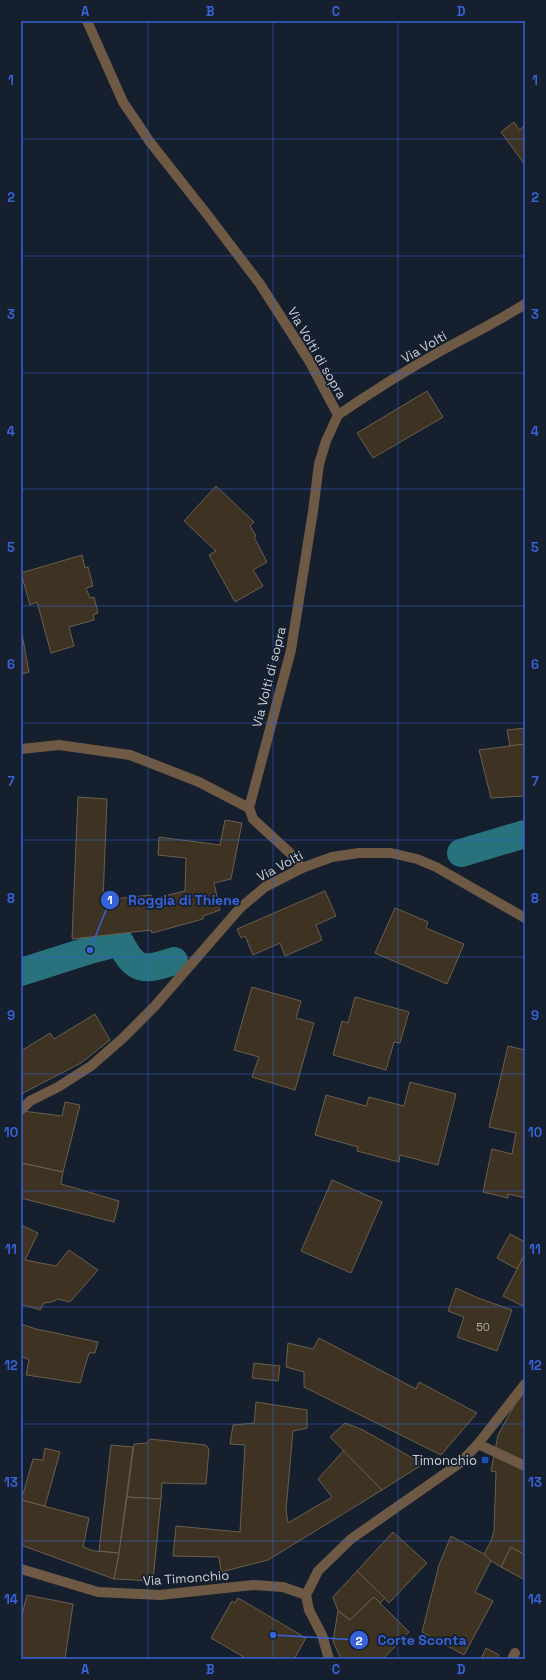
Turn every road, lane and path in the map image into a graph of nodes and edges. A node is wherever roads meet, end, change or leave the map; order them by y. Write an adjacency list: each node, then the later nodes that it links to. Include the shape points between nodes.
1 (87, 21): 3 (street, Via Volti di sopra, via 126,107 260,284 308,359)
2 (525, 304): 3 (street, Via Volti, via 438,352)
3 (338, 415): 5 (street, Via Volti di sopra, via 319,464 291,650)
4 (21, 749): 5 (street, via 59,745 130,756 199,782)
5 (249, 808): 6 (street, via 253,819 290,853)
6 (302, 868): 7 (street, Via Volti, via 332,857 359,853 390,853 417,858); 8 (street, Via Volti, via 265,887 240,908 154,1007 91,1066 30,1101)
7 (525, 918)
8 (21, 1110)
9 (525, 1384): 10 (street)
10 (478, 1444): 11 (street); 13 (street, via 460,1463 351,1539 318,1571)
11 (525, 1466)
12 (21, 1569): 13 (street, Via Timonchio, via 98,1592 160,1595 253,1585 283,1587)
13 (306, 1595): 14 (street, via 309,1610 322,1635)
14 (329, 1659)

